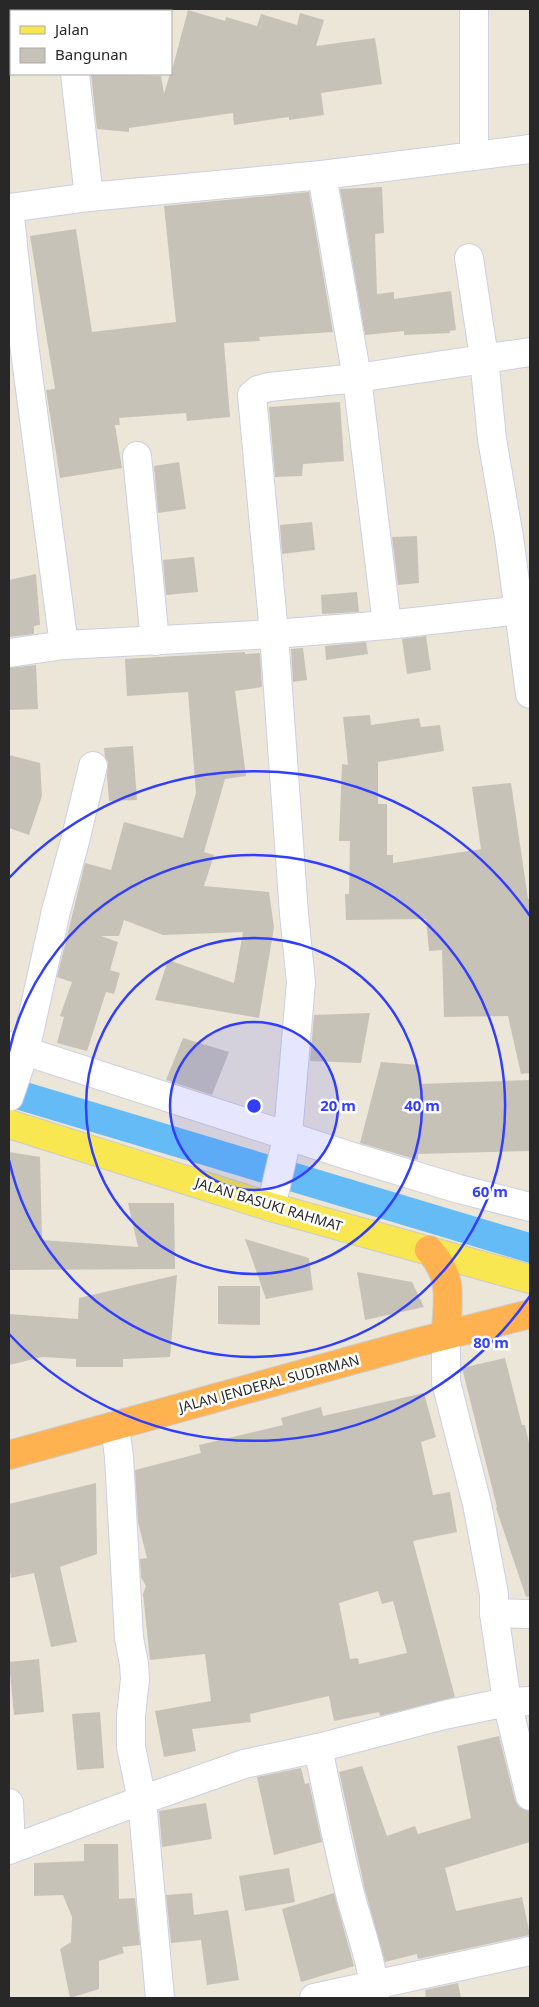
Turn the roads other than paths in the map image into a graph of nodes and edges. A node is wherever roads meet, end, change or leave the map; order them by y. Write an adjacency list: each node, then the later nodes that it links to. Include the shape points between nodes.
1 (474, 9): 4 (street)
2 (75, 75): 6 (street)
3 (530, 149): 4 (street)
4 (474, 156): 5 (street)
5 (322, 175): 6 (street); 11 (street)
6 (89, 197): 7 (street)
7 (9, 208): 17 (street)
8 (469, 258): 10 (street)
9 (530, 352): 10 (street)
10 (484, 358): 11 (street); 13 (street, via 492,439)
11 (357, 378): 14 (street); 15 (street, via 269,387 252,395)
12 (137, 456): 16 (street)
13 (525, 610): 14 (street); 19 (street)
14 (387, 625): 15 (street)
15 (274, 634): 16 (street); 24 (street, via 301,982)
16 (155, 641): 17 (street)
17 (64, 645): 18 (street)
18 (9, 653)
19 (530, 694)
20 (93, 766): 21 (street)
21 (17, 1048): 22 (street); 24 (street)
22 (9, 1096)
23 (9, 1124): 25 (main road, JALAN BASUKI RAHMAT)
24 (288, 1134): 25 (street); 26 (street, via 441,1183)
25 (274, 1195): 27 (main road, JALAN BASUKI RAHMAT)
26 (530, 1207)
27 (429, 1250): 28 (main road, JALAN BASUKI RAHMAT); 30 (highway, via 445,1273 449,1294)
28 (530, 1279)
29 (530, 1314): 30 (highway, JALAN JENDERAL SUDIRMAN)
30 (446, 1334): 31 (highway, JALAN JENDERAL SUDIRMAN); 33 (street, via 446,1382 477,1504 494,1594)
31 (115, 1426): 32 (highway, JALAN JENDERAL SUDIRMAN); 38 (street, via 129,1638 135,1679 131,1747)
32 (9, 1455)
33 (494, 1613): 34 (street); 35 (street)
34 (530, 1614)
35 (518, 1701): 36 (street, via 444,1715); 37 (street)
36 (318, 1748): 38 (street, via 244,1764); 42 (street, via 334,1832)
37 (530, 1796)
38 (142, 1800): 40 (street); 43 (street)
39 (9, 1803): 40 (street)
40 (10, 1849)
41 (530, 1952): 42 (street)
42 (375, 1991): 44 (street)
43 (160, 1998)
44 (314, 1998)

